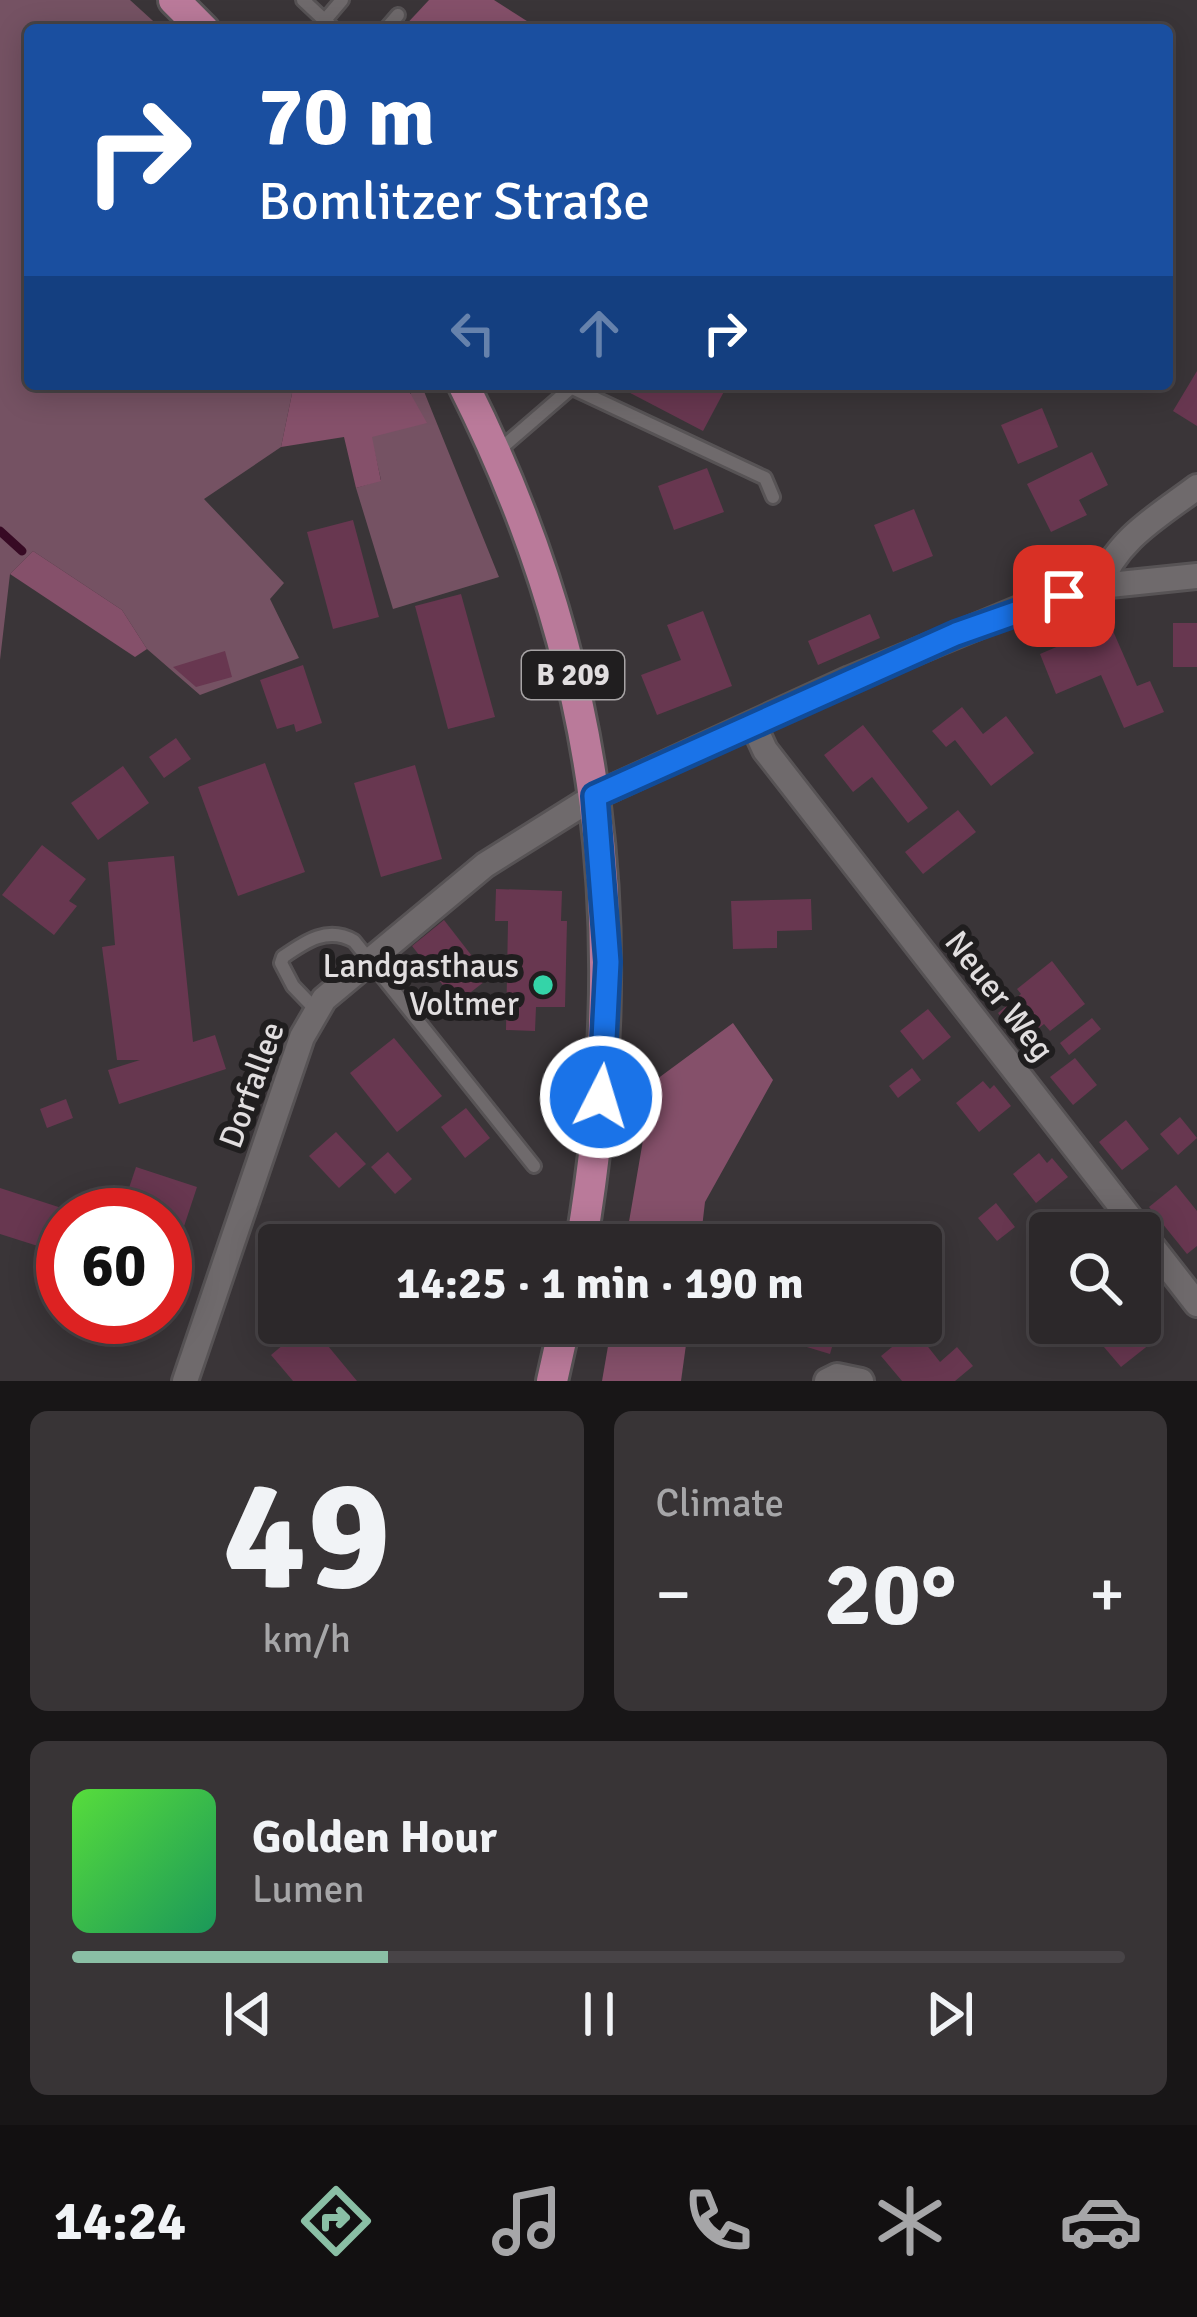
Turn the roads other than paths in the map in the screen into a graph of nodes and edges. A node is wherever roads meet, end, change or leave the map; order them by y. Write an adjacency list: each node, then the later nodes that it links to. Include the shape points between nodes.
1 (174, 0): 4 (main road)
2 (303, 0): 5 (lane)
3 (398, 15): 6 (lane)
4 (198, 24)
5 (329, 24)
6 (390, 24)
7 (466, 390): 10 (main road, B 209)
8 (564, 390): 10 (lane)
9 (577, 390): 12 (lane, via 765,478)
10 (497, 452): 16 (main road, B 209, via 562,629)
11 (1197, 487): 14 (street, via 1128,539)
12 (772, 497)
13 (1197, 575): 14 (street, Dorfallee)
14 (1100, 586): 15 (street, Dorfallee, via 956,634)
15 (754, 726): 16 (street, Dorfallee); 21 (street, Neuer Weg)
16 (595, 796): 17 (street, Dorfallee, via 485,865); 20 (main road, B 209, via 608,962)
17 (370, 962): 18 (street, Dorfallee); 18 (lane, via 354,941 330,933 283,957 293,986); 19 (lane)
18 (316, 1011): 23 (street, Dorfallee)
19 (534, 1166)
20 (584, 1224)
21 (1197, 1304)
22 (560, 1344): 24 (main road)
23 (185, 1381)
24 (552, 1381)
25 (827, 1381): 26 (street)
26 (862, 1381)

